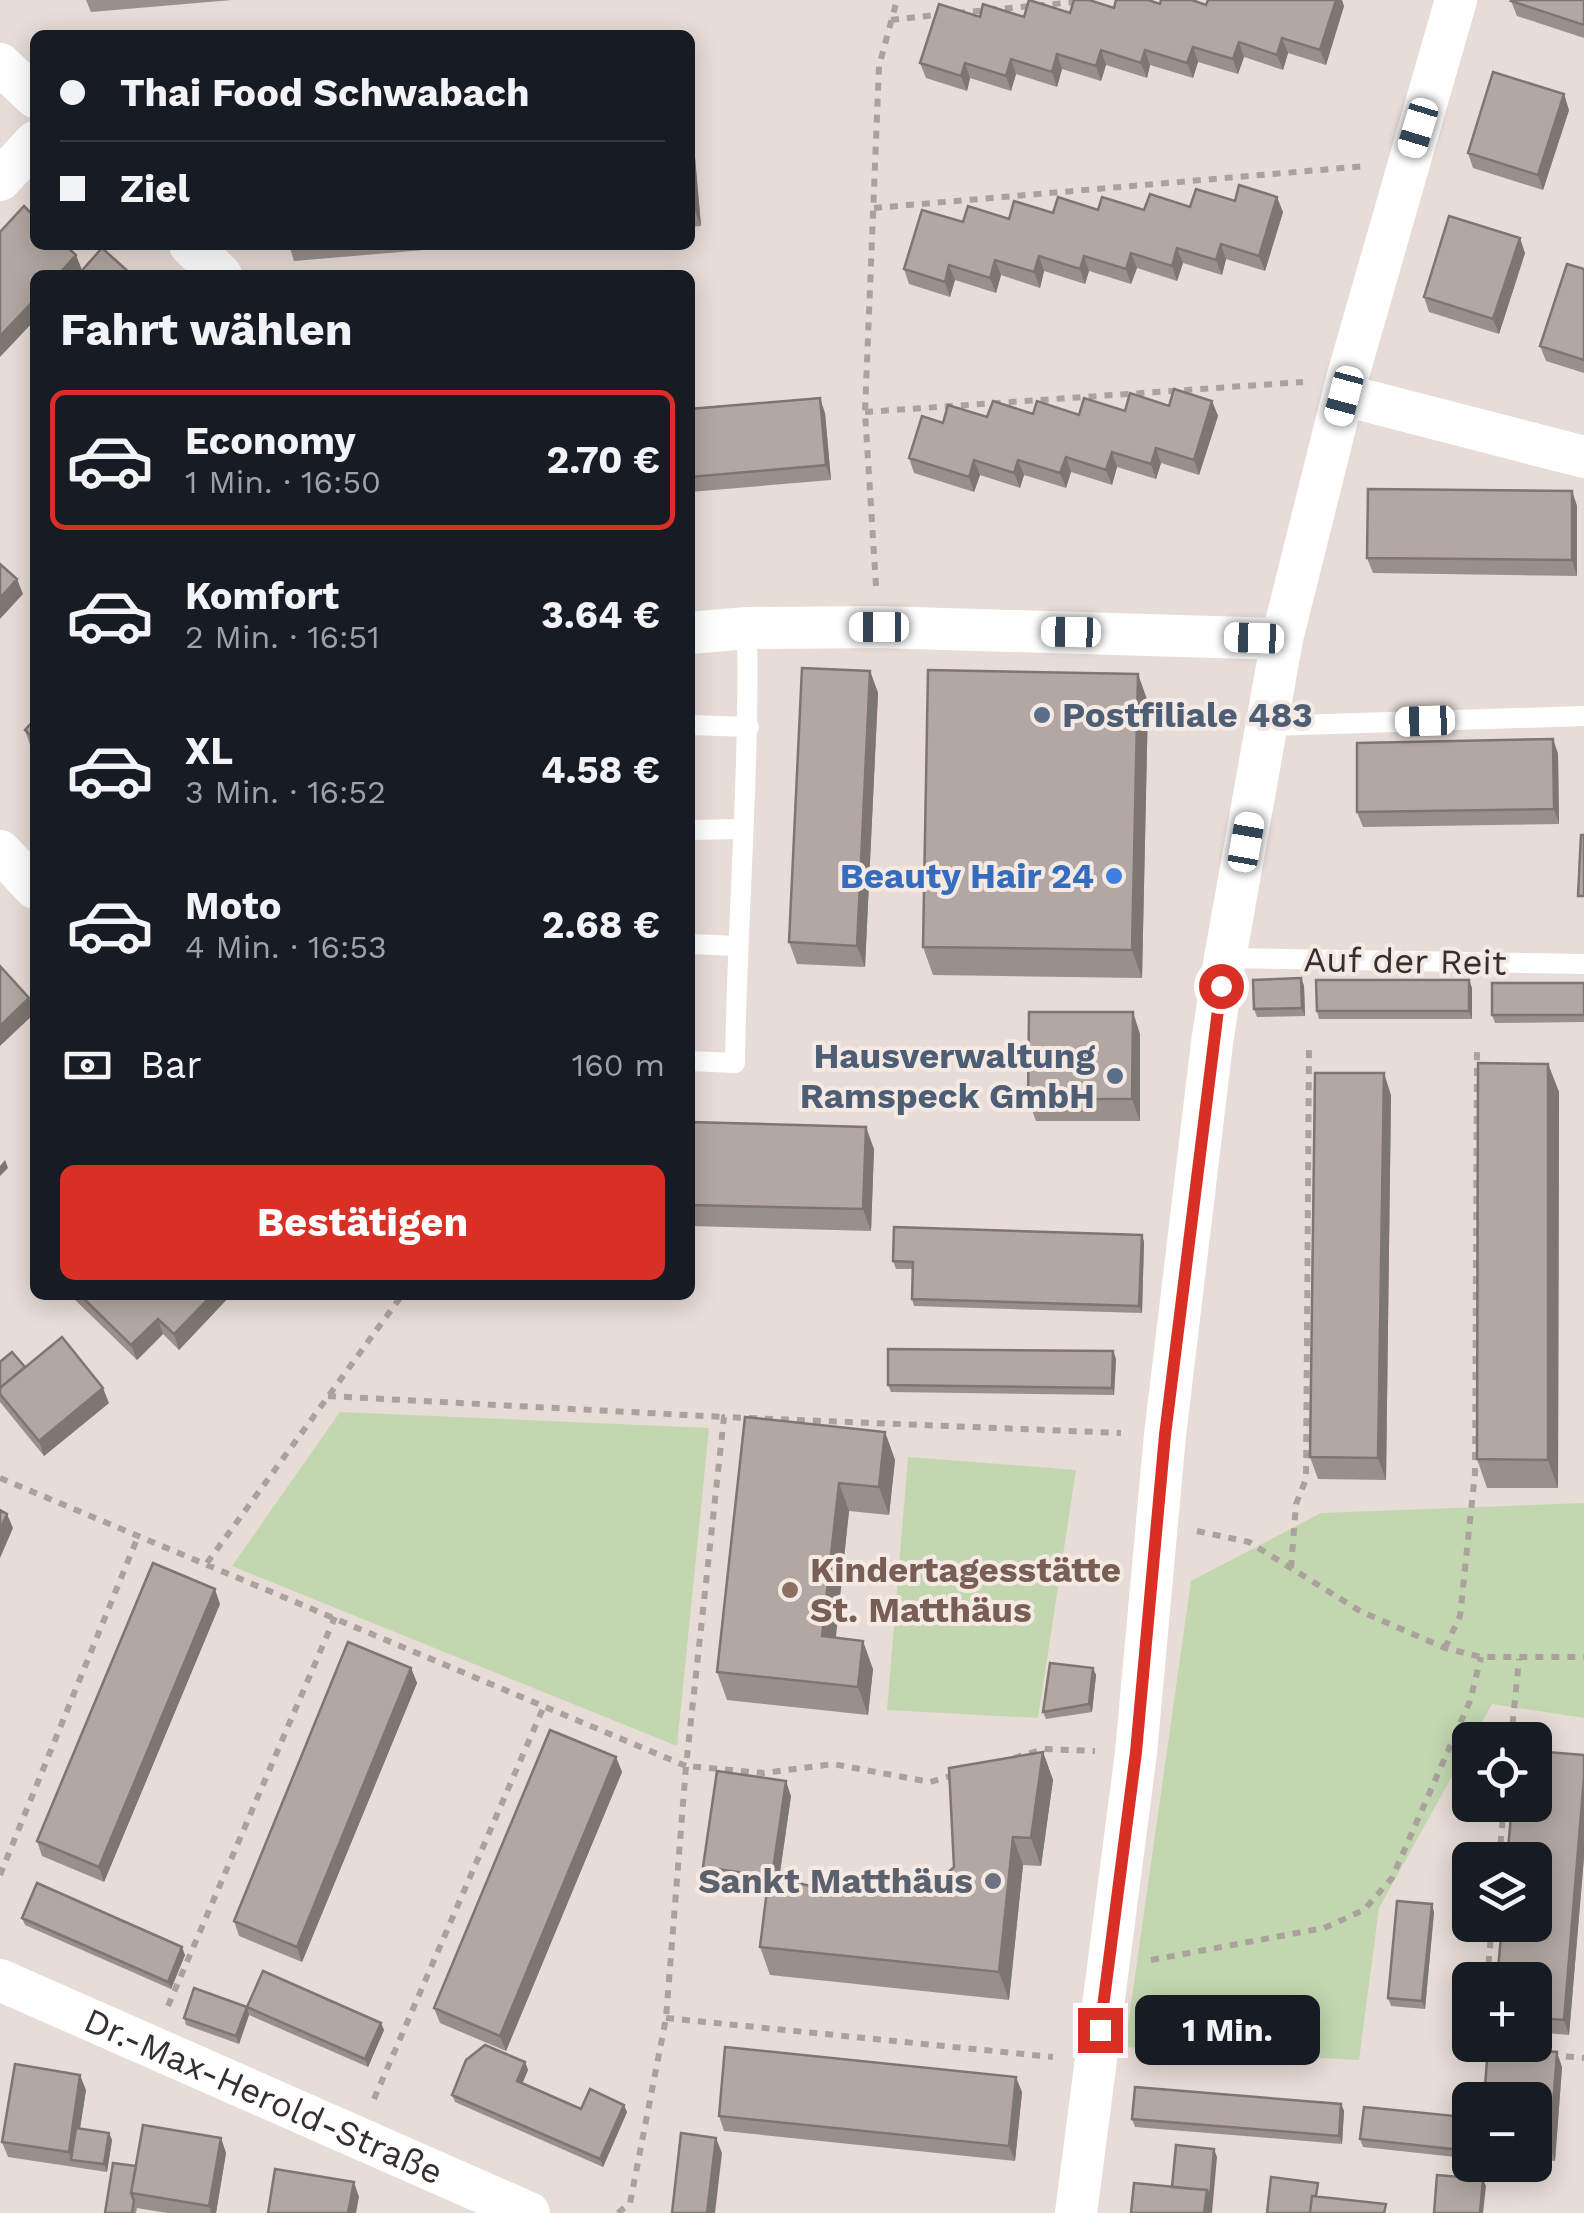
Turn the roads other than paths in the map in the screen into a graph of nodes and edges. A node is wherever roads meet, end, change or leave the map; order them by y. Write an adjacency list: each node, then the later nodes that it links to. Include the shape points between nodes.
1 (1456, 0): 8 (street)
2 (0, 64): 3 (street)
3 (30, 92)
4 (30, 147): 5 (street)
5 (0, 180)
6 (195, 250): 7 (street)
7 (216, 270)
8 (1346, 387): 9 (street); 12 (street)
9 (1584, 457)
10 (747, 628): 11 (street); 12 (street); 16 (lane)
11 (695, 633)
12 (1282, 639): 15 (street)
13 (1584, 716): 15 (lane)
14 (695, 725): 16 (lane)
15 (1266, 726): 23 (street)
16 (749, 727): 17 (lane)
17 (743, 828): 18 (lane); 22 (lane)
18 (695, 830)
19 (0, 851): 20 (street)
20 (30, 883)
21 (695, 944): 22 (lane)
22 (737, 946): 25 (lane, via 735,1063)
23 (1225, 958): 24 (lane, Auf der Reit); 28 (street, via 1165,1435 1136,1752)
24 (1584, 964)
25 (695, 1061)
26 (0, 1980): 27 (street, Dr.-Max-Herold-Straße)
27 (528, 2213)
28 (1076, 2213)

